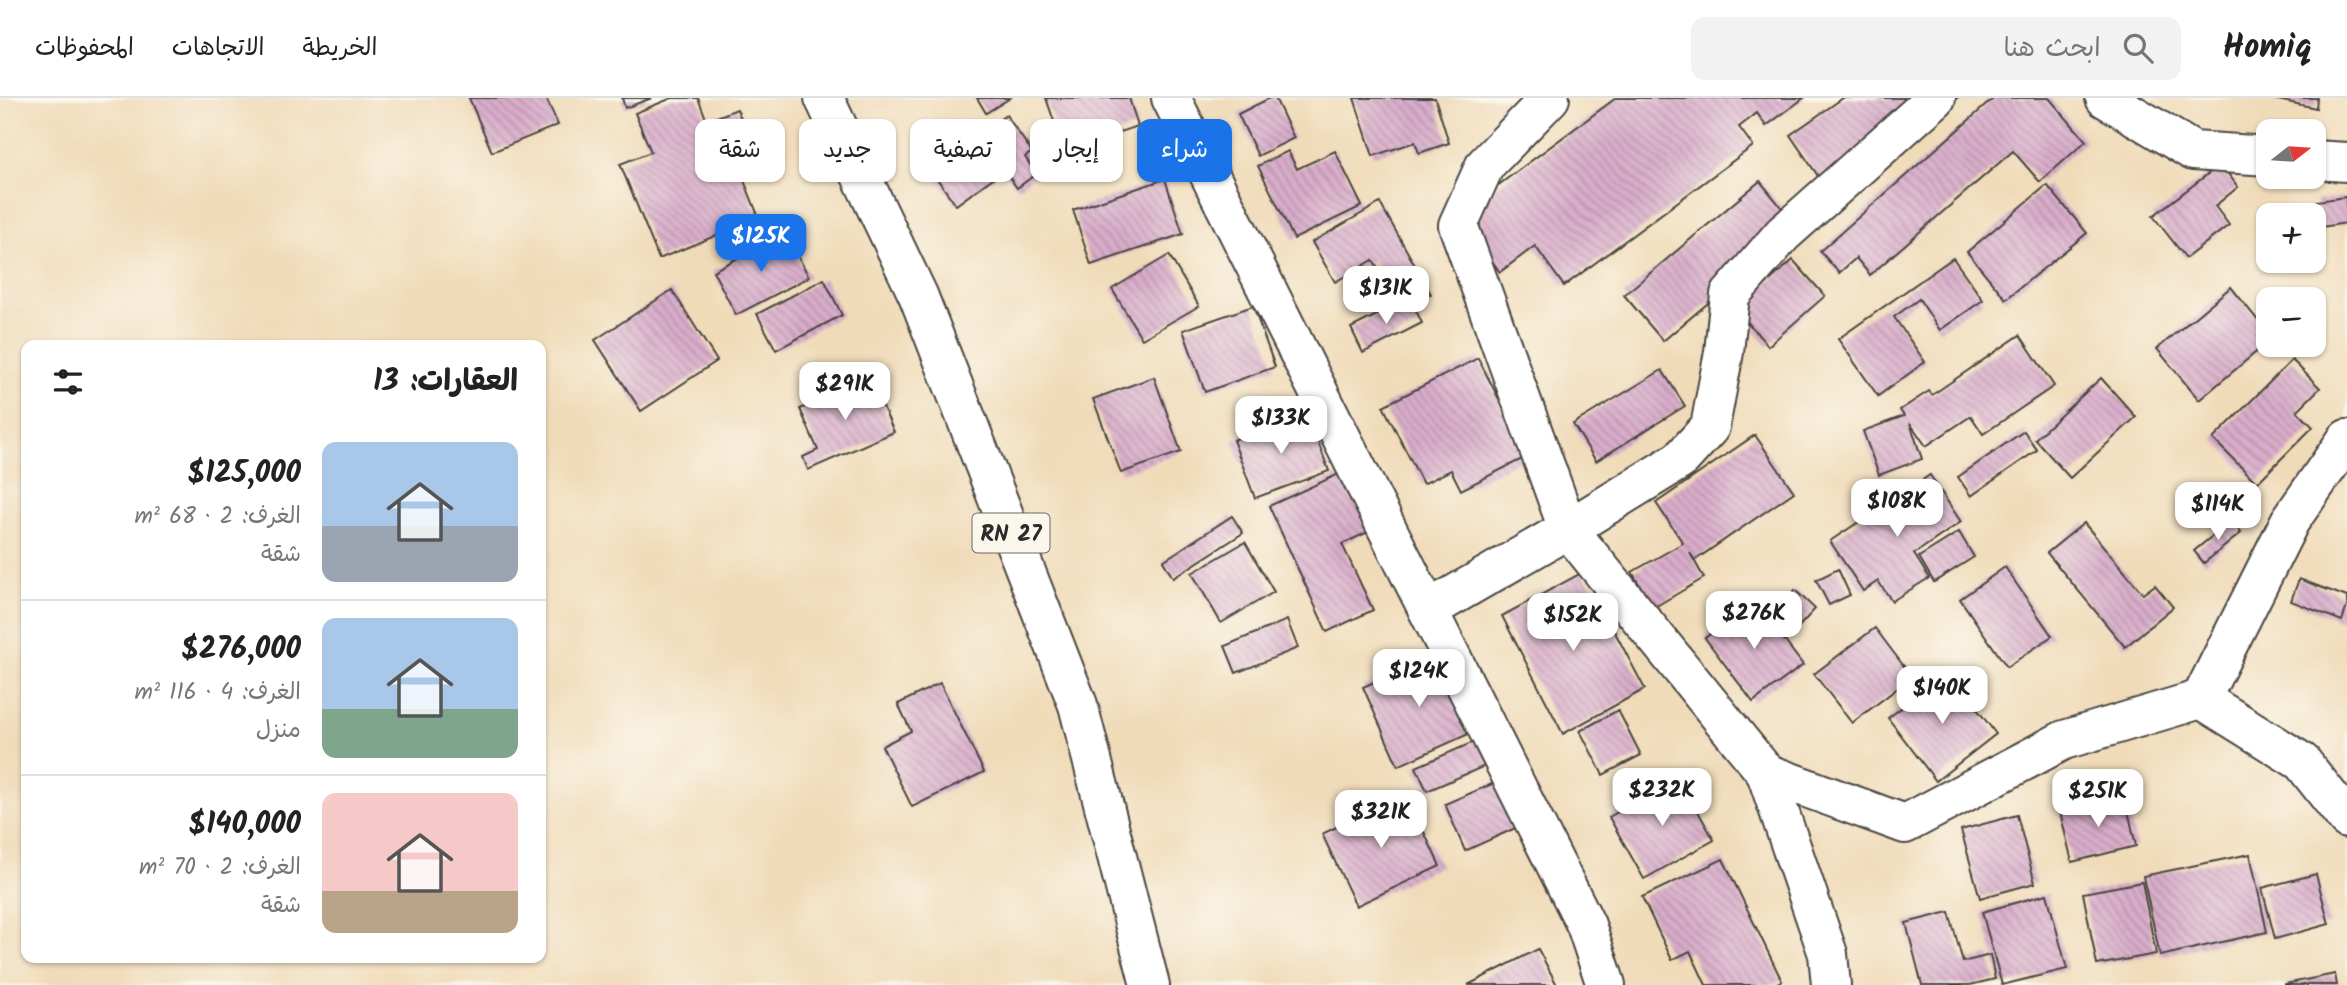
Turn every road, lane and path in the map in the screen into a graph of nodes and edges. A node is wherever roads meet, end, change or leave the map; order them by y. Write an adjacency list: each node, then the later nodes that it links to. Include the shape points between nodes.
1 (824, 98): 15 (street, RN 27, via 918,295 1078,705)
2 (1550, 98): 10 (street, via 1485,165 1458,225)
3 (1936, 98): 10 (street, via 1783,234 1730,295 1710,427 1679,460)
4 (2105, 98): 6 (street, via 2193,151)
5 (1178, 102): 11 (street)
6 (2256, 155)
7 (2326, 161): 8 (street)
8 (2347, 162)
9 (2347, 439): 12 (street, via 2290,521)
10 (1568, 529): 11 (street); 13 (street)
11 (1428, 610): 16 (street, via 1586,925)
12 (2201, 699): 13 (street, via 2064,740 1905,824); 14 (street, via 2302,762)
13 (1766, 773): 17 (street, via 1828,954)
14 (2347, 819)
15 (1150, 985)
16 (1606, 985)
17 (1831, 985)

